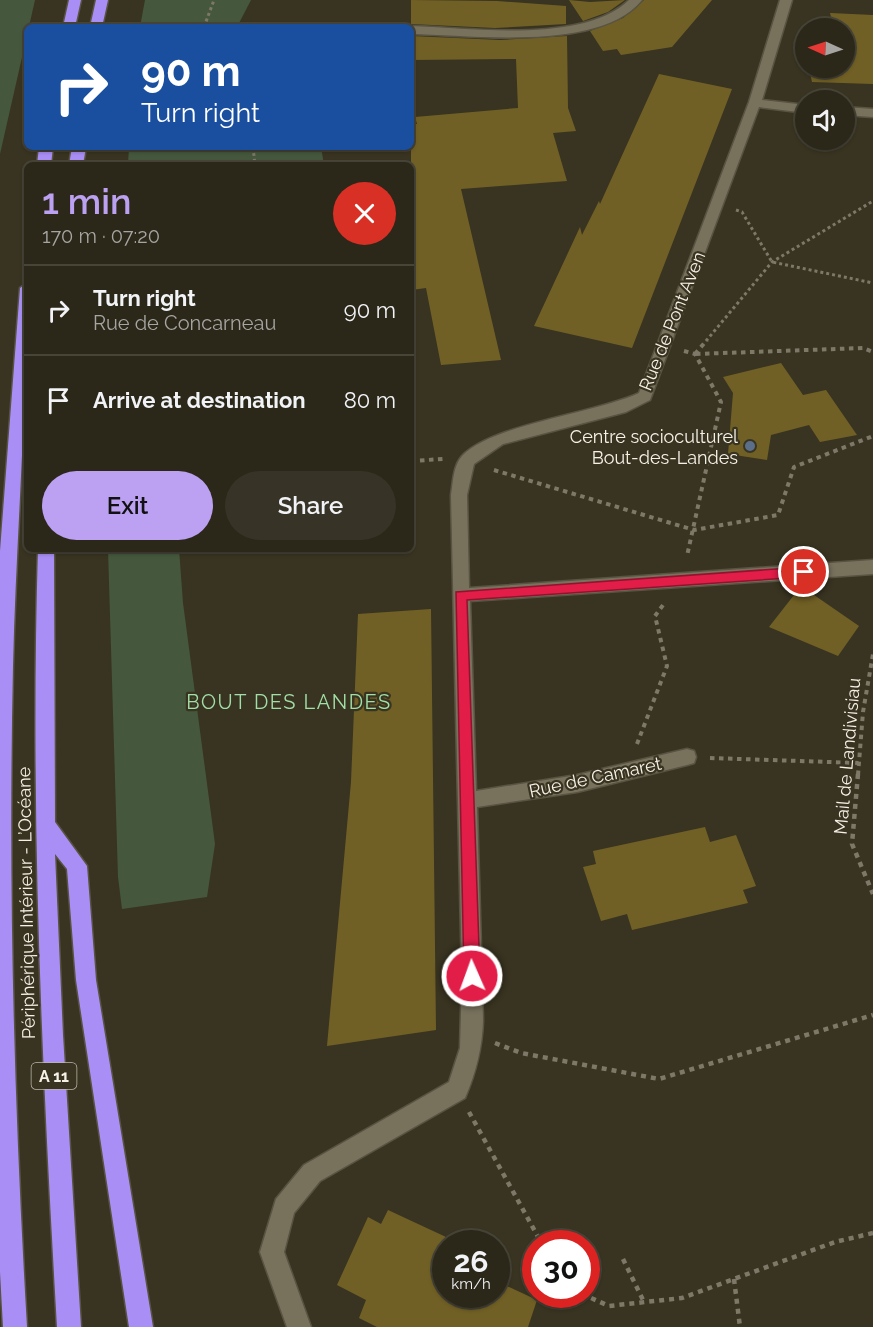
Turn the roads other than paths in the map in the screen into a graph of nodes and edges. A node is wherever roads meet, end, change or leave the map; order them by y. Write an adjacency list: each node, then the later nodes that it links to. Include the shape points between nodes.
1 (75, 0): 5 (highway)
2 (102, 0): 6 (highway)
3 (636, 0): 7 (street, via 630,11 615,19 566,30)
4 (786, 0): 8 (street, Rue de Pont Aven)
5 (70, 24)
6 (97, 24)
7 (414, 30)
8 (756, 102): 9 (street); 15 (street, Rue de Pont Aven, via 645,396 620,408 498,440 468,460 459,495)
9 (795, 108)
10 (855, 112): 11 (street)
11 (873, 113)
12 (24, 323): 19 (highway, via 12,463 3,670)
13 (46, 552): 18 (highway, Périphérique Intérieur - L’Océane / A 11)
14 (873, 567): 15 (street)
15 (461, 595): 17 (street)
16 (687, 757): 17 (street, Rue de Camaret, via 504,797)
17 (466, 800): 24 (street, via 472,1034 468,1068 457,1090 312,1173 284,1207 272,1252)
18 (45, 825): 22 (highway, Périphérique Intérieur - L’Océane / A 11, via 54,1088); 23 (highway, via 77,867 86,980)
19 (5, 1173): 20 (highway); 21 (highway)
20 (0, 1198)
21 (15, 1327)
22 (69, 1327)
23 (141, 1327)
24 (299, 1327)

